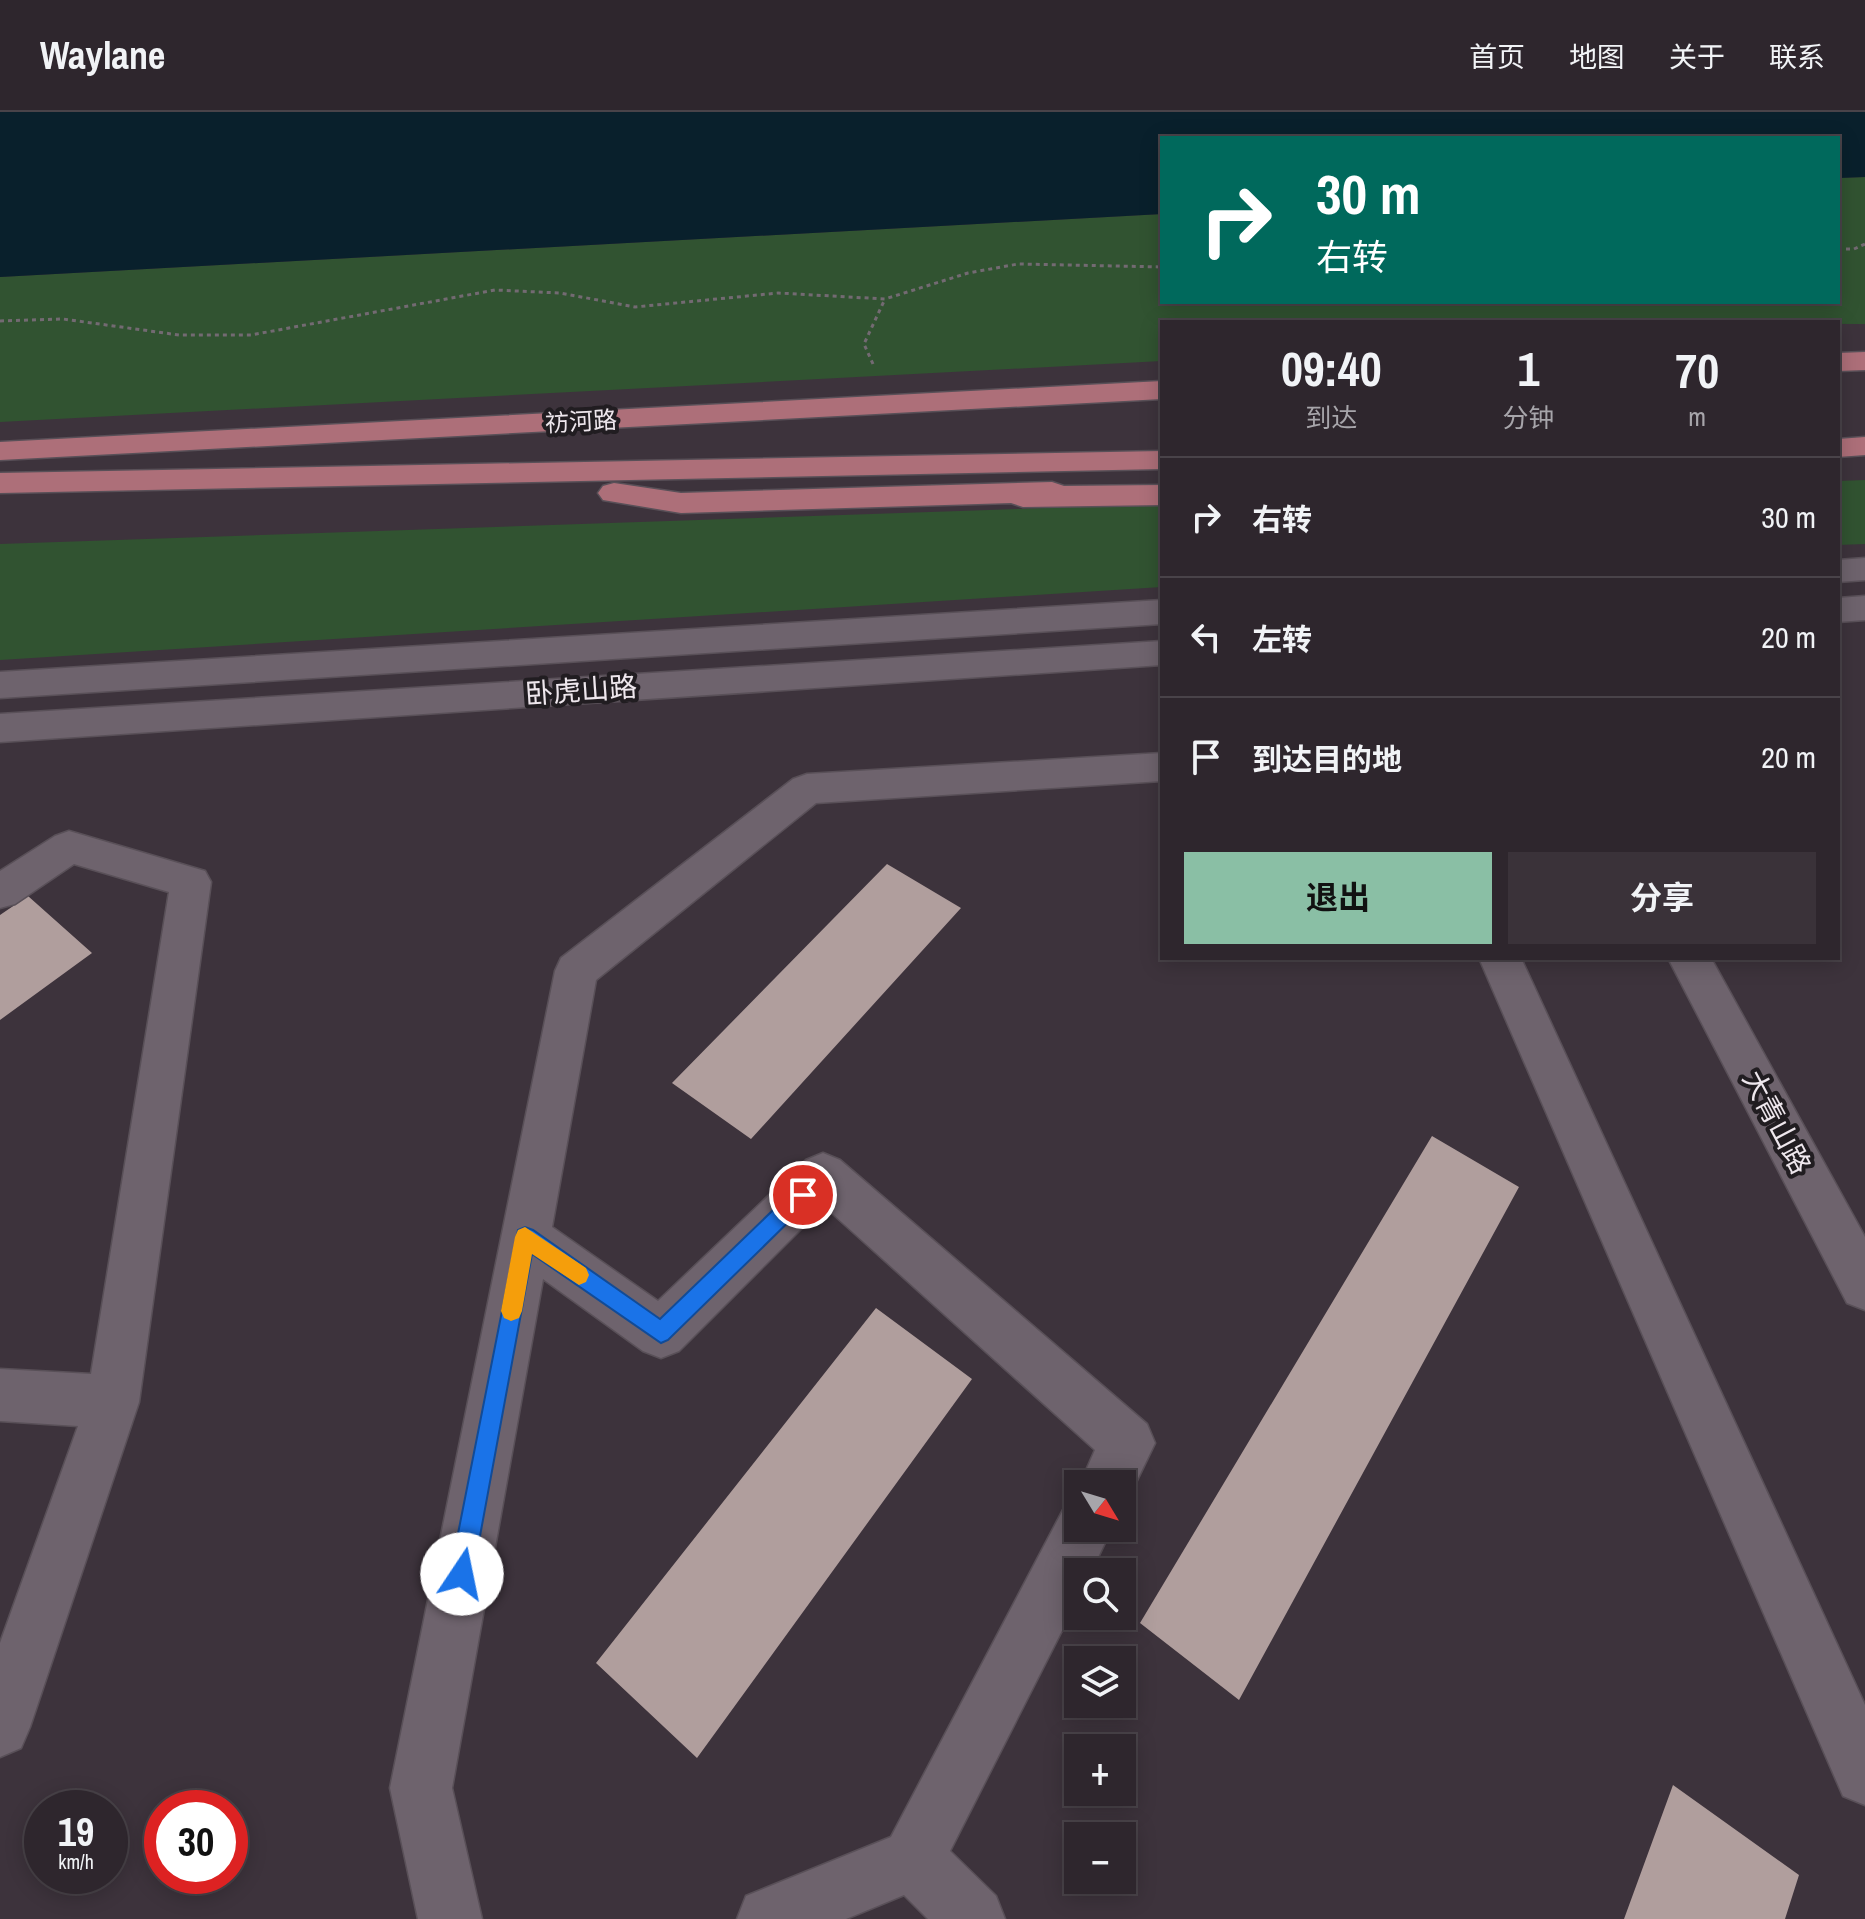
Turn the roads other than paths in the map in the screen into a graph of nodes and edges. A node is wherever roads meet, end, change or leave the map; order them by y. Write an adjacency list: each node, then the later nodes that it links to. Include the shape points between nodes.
1 (1865, 361): 2 (main road)
2 (1840, 362)
3 (1160, 390): 8 (main road, 祊河路)
4 (1840, 440): 5 (main road)
5 (1865, 440)
6 (1865, 446): 7 (main road)
7 (1840, 448)
8 (0, 451)
9 (1160, 460): 10 (main road, 祊河路)
10 (497, 476): 11 (main road, 祊河路); 14 (main road, via 681,503)
11 (0, 483)
12 (1160, 488): 14 (main road)
13 (1160, 495): 14 (main road)
14 (905, 498)
15 (1865, 569): 16 (street)
16 (1840, 571)
17 (1865, 608): 18 (street)
18 (1840, 610)
19 (1160, 612): 21 (street, 卧虎山路)
20 (1160, 653): 22 (street, 卧虎山路)
21 (0, 685)
22 (0, 728)
23 (1160, 767): 27 (street, via 807,789 576,971)
24 (0, 892): 30 (street, via 69,847 191,882)
25 (1501, 960): 34 (street)
26 (1690, 960): 28 (street, 大青山路)
27 (525, 1237): 31 (street, via 661,1333 823,1175 1128,1443); 36 (street, via 421,1788)
28 (1865, 1286)
29 (0, 1395): 30 (street)
30 (113, 1402): 33 (street)
31 (1114, 1470)
32 (1077, 1542): 35 (street)
33 (0, 1727)
34 (1865, 1774)
35 (913, 1859): 37 (street); 38 (street)
36 (450, 1919)
37 (769, 1919)
38 (973, 1919)

